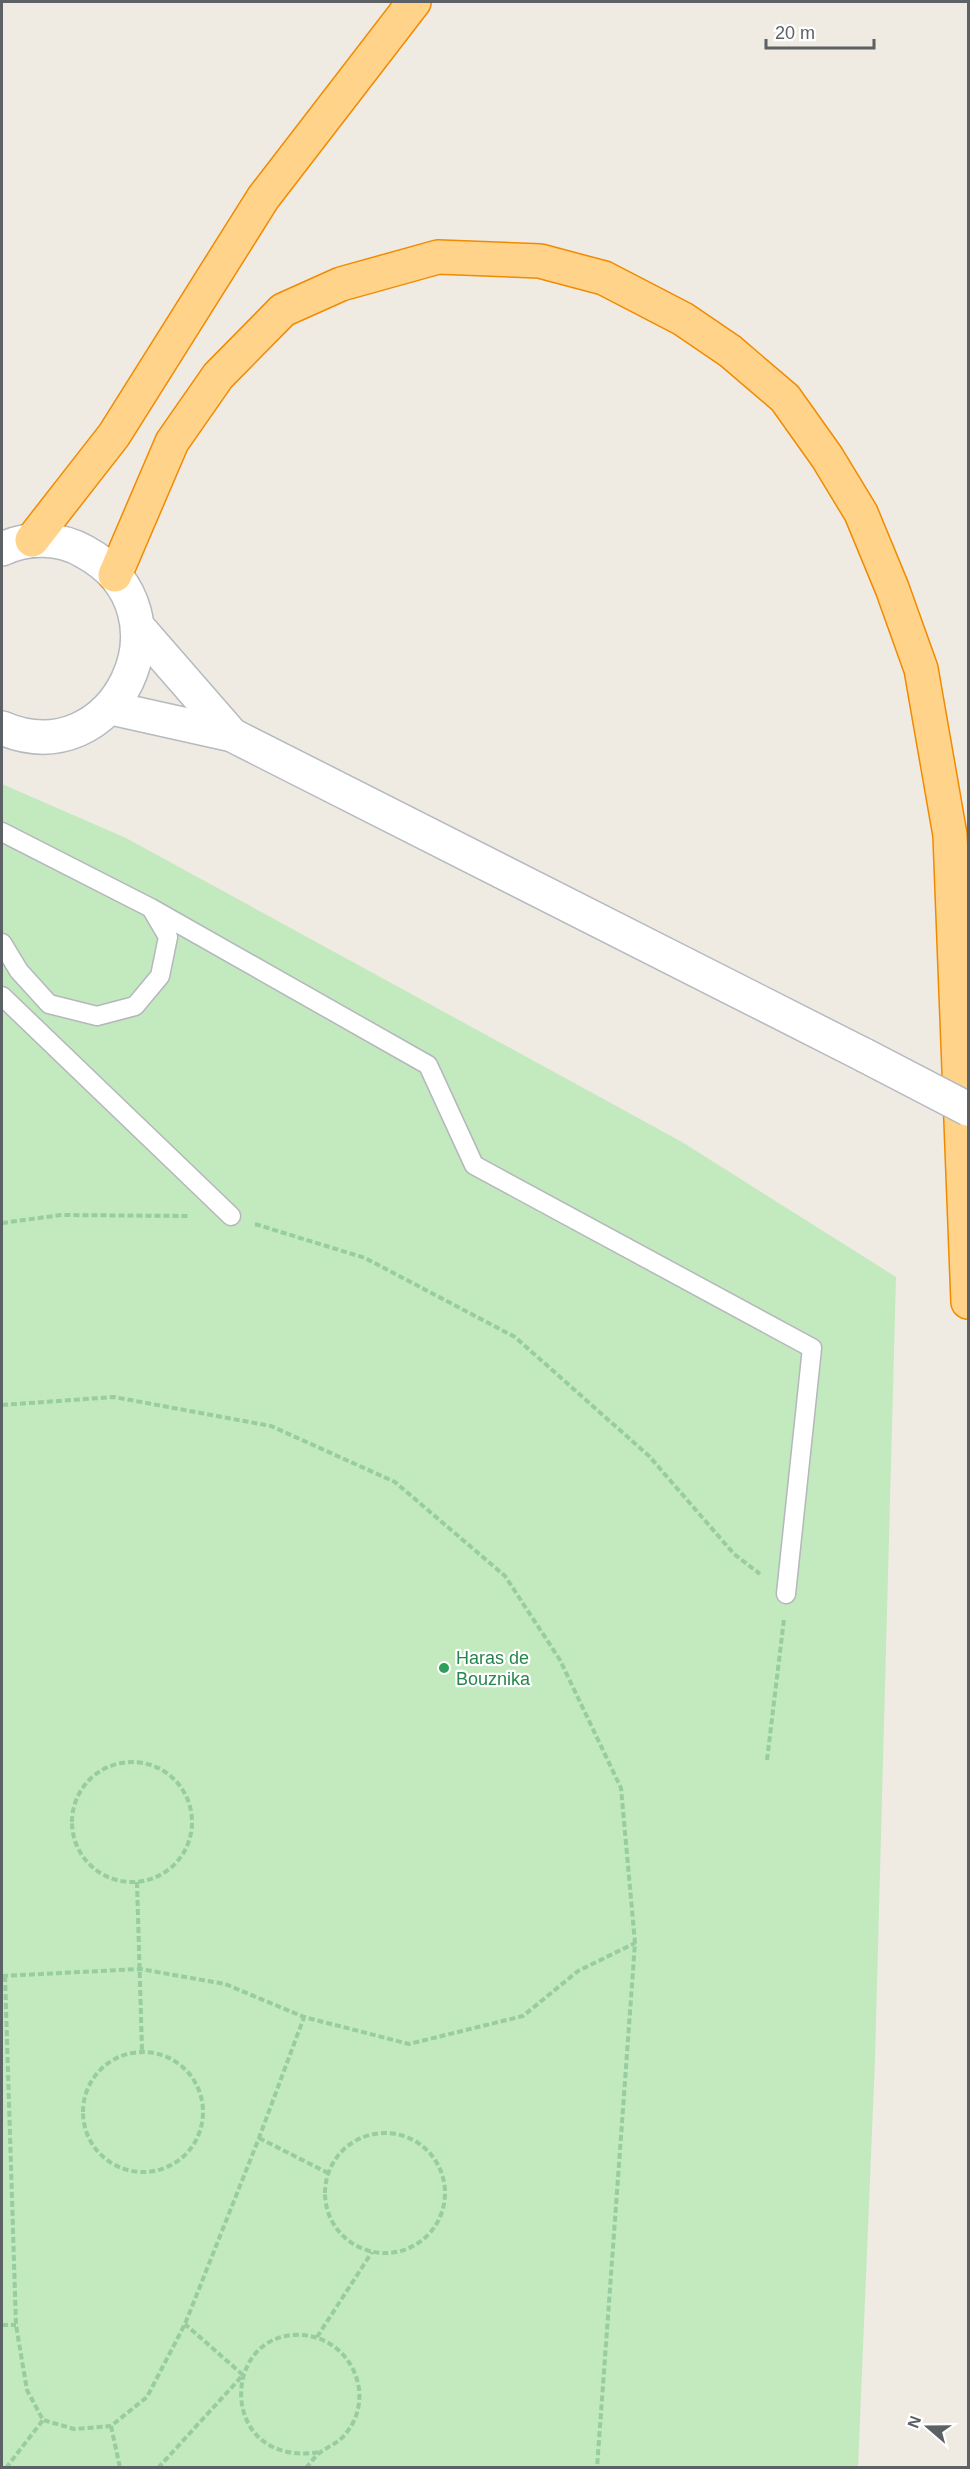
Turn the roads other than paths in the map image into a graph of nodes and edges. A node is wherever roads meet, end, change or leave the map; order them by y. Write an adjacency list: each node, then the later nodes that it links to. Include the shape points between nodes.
1 (414, 2): 2 (highway, via 263,198 114,435)
2 (17, 545): 3 (street, via 56,541 98,559)
3 (115, 574): 4 (street, via 131,599); 14 (highway, via 172,442 218,376 283,309 341,284 438,257 540,261 604,278 683,318 730,351 785,398 861,513 921,669 950,835)
4 (138, 627): 5 (street, via 137,656 128,684); 7 (street)
5 (111, 708): 6 (street, via 83,728 51,737 17,735); 7 (street)
6 (2, 728)
7 (232, 735): 12 (street, bridge)
8 (2, 832): 9 (lane)
9 (151, 908): 10 (lane, via 168,937 160,976 135,1006 97,1016 48,1004); 15 (lane, via 428,1065 474,1165 812,1348)
10 (2, 943)
11 (2, 996): 13 (lane)
12 (969, 1108)
13 (231, 1216)
14 (969, 1302)
15 (786, 1594)

